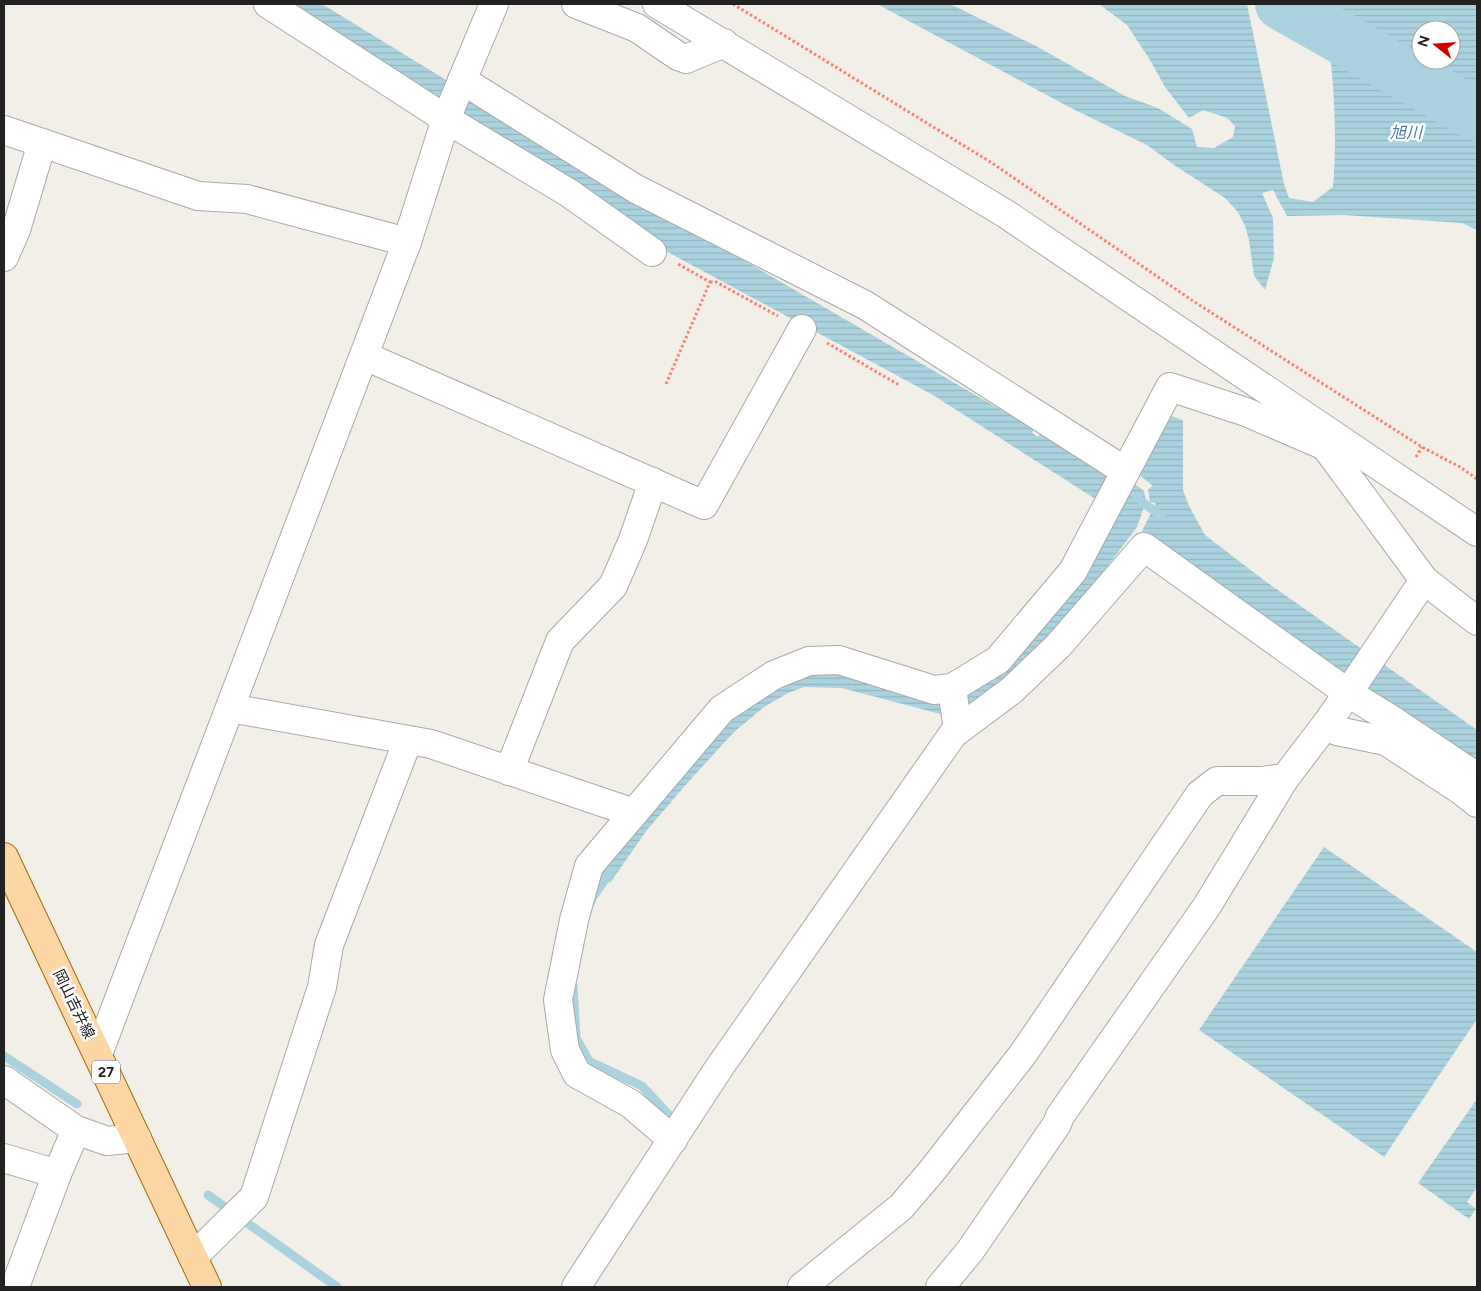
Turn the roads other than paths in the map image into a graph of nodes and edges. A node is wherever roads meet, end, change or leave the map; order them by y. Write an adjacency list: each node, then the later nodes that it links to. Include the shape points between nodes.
1 (268, 4): 7 (street)
2 (494, 4): 6 (street)
3 (576, 4): 5 (street, via 637,28 686,59)
4 (658, 4): 5 (street)
5 (724, 43): 15 (street, via 1006,214)
6 (461, 82): 7 (street); 16 (street, via 636,189 865,305)
7 (447, 117): 10 (street); 11 (street, via 569,193)
8 (4, 130): 9 (street)
9 (42, 143): 10 (street, via 198,196 247,199); 12 (street, via 16,230)
10 (407, 242): 14 (street)
11 (652, 252)
12 (4, 256)
13 (802, 329): 17 (street, via 704,505)
14 (365, 356): 17 (street); 24 (street)
15 (1330, 442): 16 (street, via 1170,387); 18 (street); 19 (street)
16 (1125, 471): 22 (street, via 1072,571 998,660)
17 (653, 482): 28 (street, via 613,586 560,641)
18 (1477, 532)
19 (1424, 580): 20 (street); 21 (street); 23 (street)
20 (1477, 605)
21 (1477, 621)
22 (952, 688): 26 (street); 32 (street, via 934,690 839,660 809,661 774,675 722,709)
23 (1350, 690): 25 (street); 26 (street, via 1144,547 1058,646 1012,690); 29 (street)
24 (230, 708): 27 (street); 34 (street)
25 (1328, 723): 30 (street); 31 (street, via 1338,731 1386,741)
26 (958, 730): 38 (street, via 719,1068)
27 (408, 740): 28 (street, via 431,744); 41 (street, via 329,945 322,987 254,1197)
28 (509, 771): 32 (street)
29 (1477, 777)
30 (1285, 778): 45 (street, via 1217,781 1200,794 1023,1054 931,1172 901,1207); 46 (street, via 1207,906 970,1250)
31 (1477, 804)
32 (634, 812): 38 (street, via 589,866 558,1000 565,1050 577,1074 631,1104)
33 (4, 857): 34 (main road, 岡山吉井線 / 27)
34 (98, 1054): 37 (main road, 岡山吉井線 / 27)
35 (4, 1080): 36 (street)
36 (76, 1130): 37 (street, via 107,1142); 40 (street)
37 (137, 1138): 41 (main road, 岡山吉井線 / 27)
38 (673, 1140): 44 (street)
39 (4, 1158): 40 (street)
40 (57, 1174): 42 (street)
41 (193, 1257): 43 (main road, 岡山吉井線 / 27)
42 (15, 1287)
43 (207, 1287)
44 (576, 1287)
45 (802, 1287)
46 (940, 1287)

